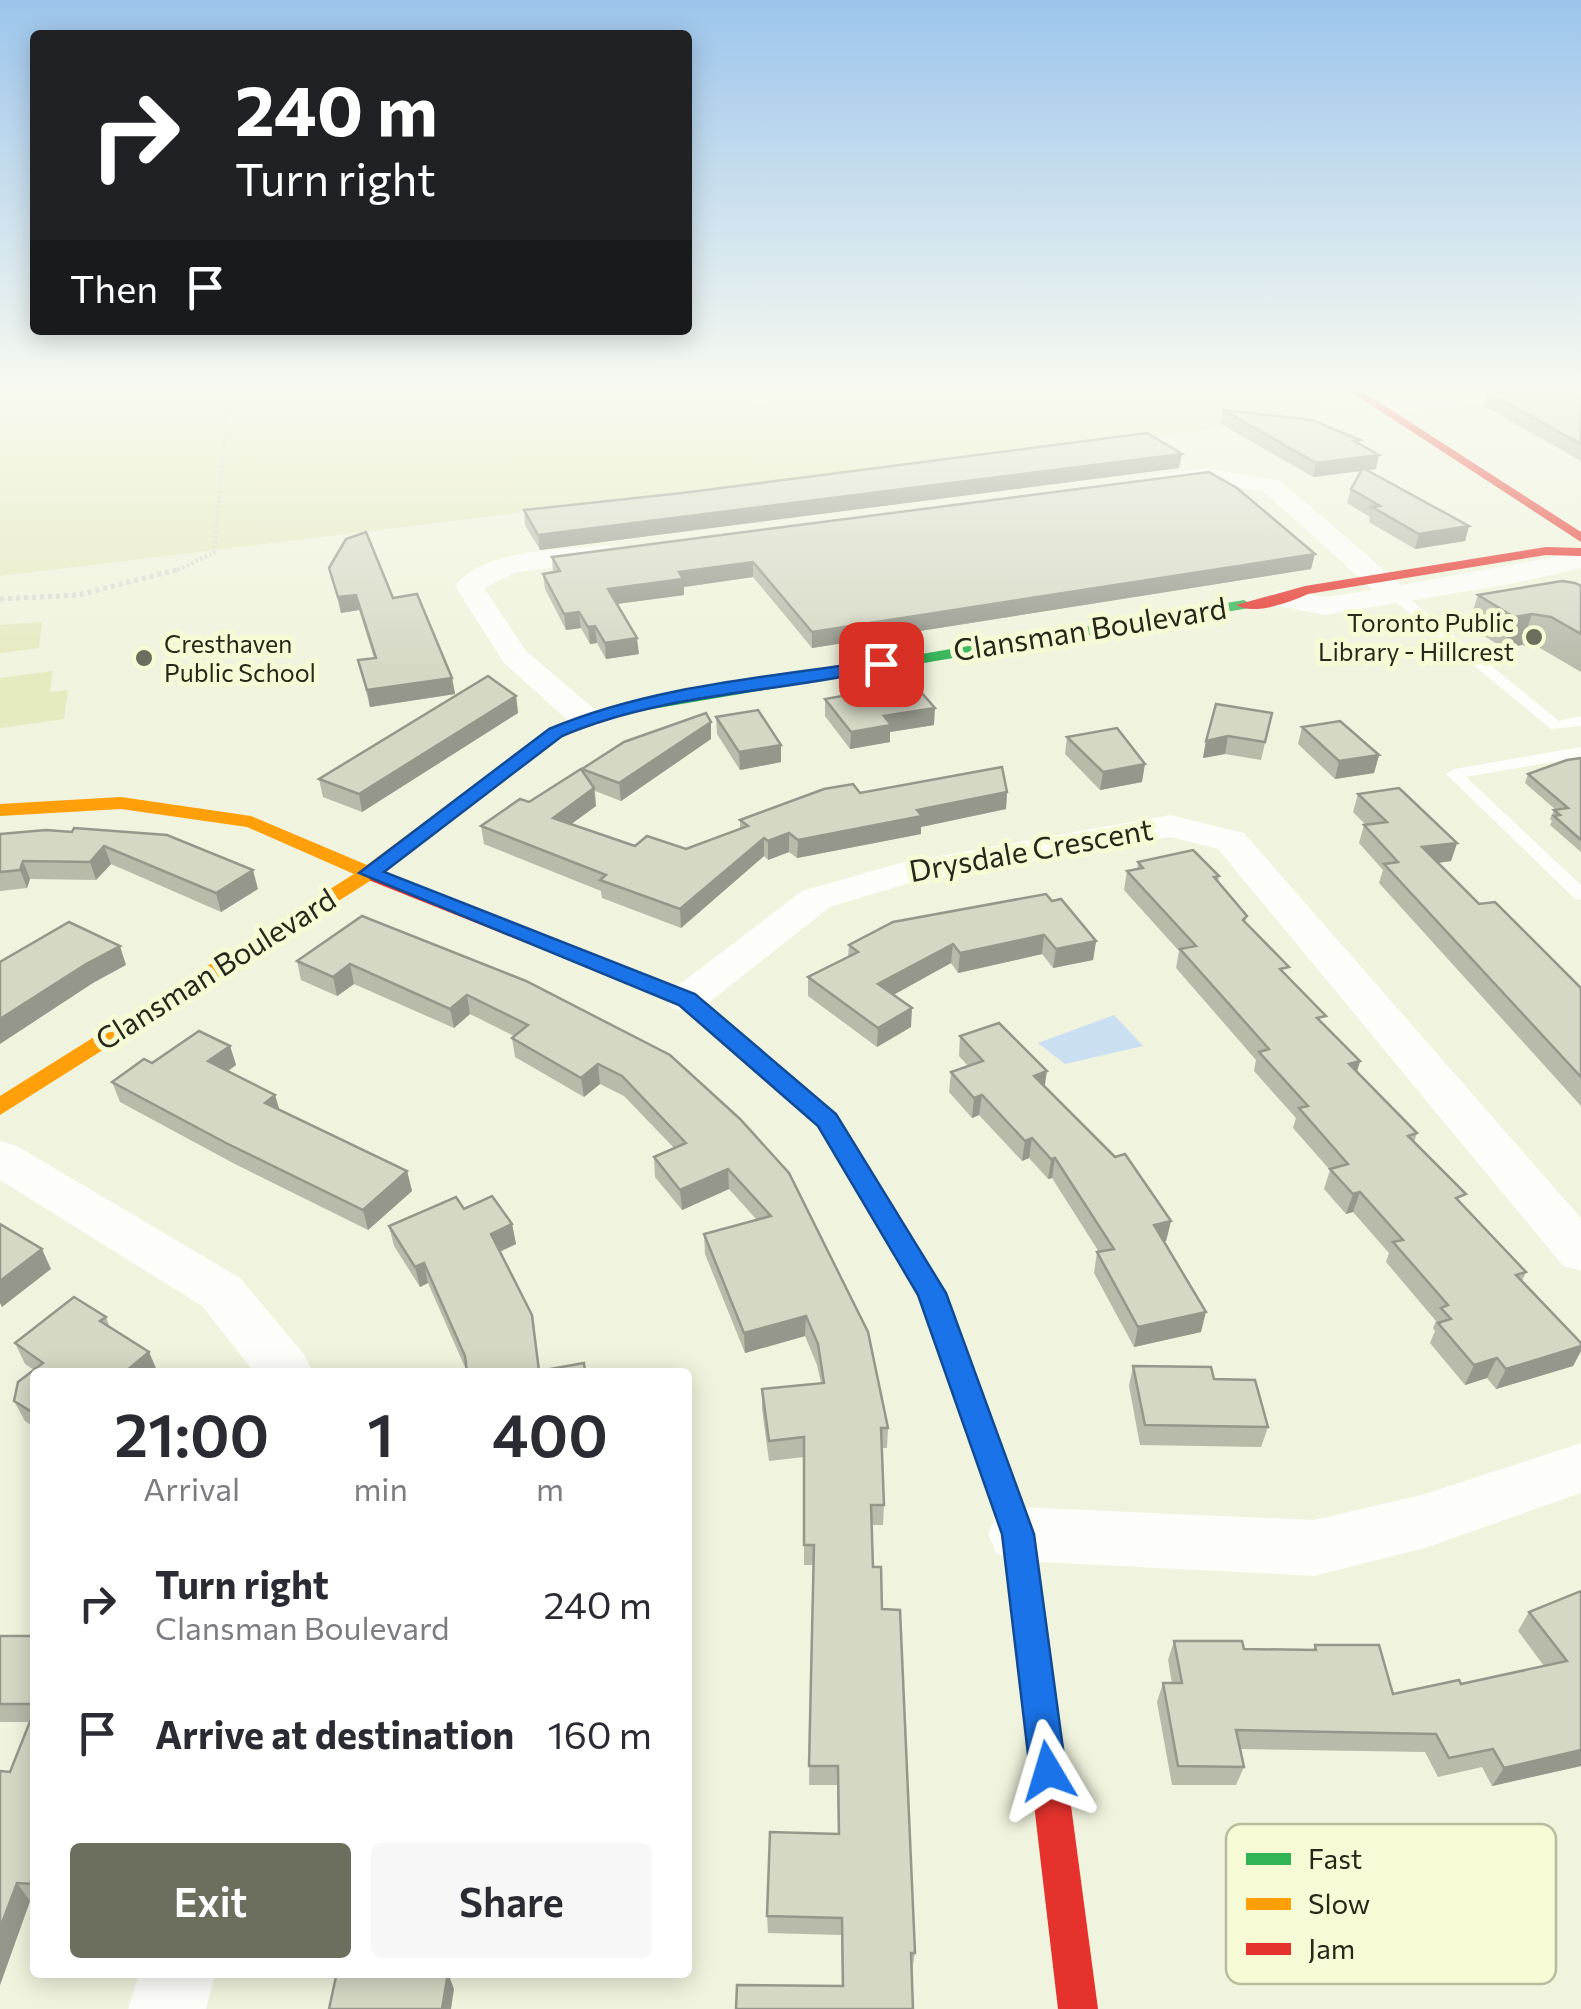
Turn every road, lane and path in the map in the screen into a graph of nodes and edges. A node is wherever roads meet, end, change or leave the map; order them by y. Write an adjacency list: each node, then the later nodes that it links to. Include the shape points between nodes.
1 (221, 484): 11 (path, via 214,553 95,592 24,603)
2 (1138, 484): 5 (street)
3 (1259, 484): 10 (street, via 1272,486)
4 (1498, 484): 6 (street)
5 (1128, 485)
6 (1581, 538)
7 (638, 549): 13 (street, via 502,567 469,586 515,657)
8 (1581, 552): 10 (street, Clansman Boulevard, via 1546,551)
9 (1581, 560): 10 (street, Clansman Boulevard)
10 (1387, 587): 12 (street, Clansman Boulevard, via 1325,606); 14 (lane, via 1556,726)
11 (0, 599)
12 (1283, 599): 13 (street, Clansman Boulevard, via 656,701)
13 (586, 720): 17 (street, Clansman Boulevard, via 556,732)
14 (1581, 721)
15 (1581, 752): 18 (lane, via 1454,774)
16 (0, 810): 17 (street, via 121,803 251,822)
17 (369, 873): 19 (street); 20 (street, Clansman Boulevard)
18 (1581, 895)
19 (687, 1000): 22 (street, Drysdale Crescent, via 816,898 900,874 1170,826 1230,840); 25 (street, via 827,1120 932,1293)
20 (0, 1107)
21 (0, 1158): 23 (street, via 221,1292)
22 (1581, 1252)
23 (282, 1368)
24 (1581, 1468): 25 (street, via 1425,1521 1314,1548)
25 (1018, 1534): 28 (street)
26 (176, 1978): 27 (street)
27 (167, 2009)
28 (1078, 2009)

